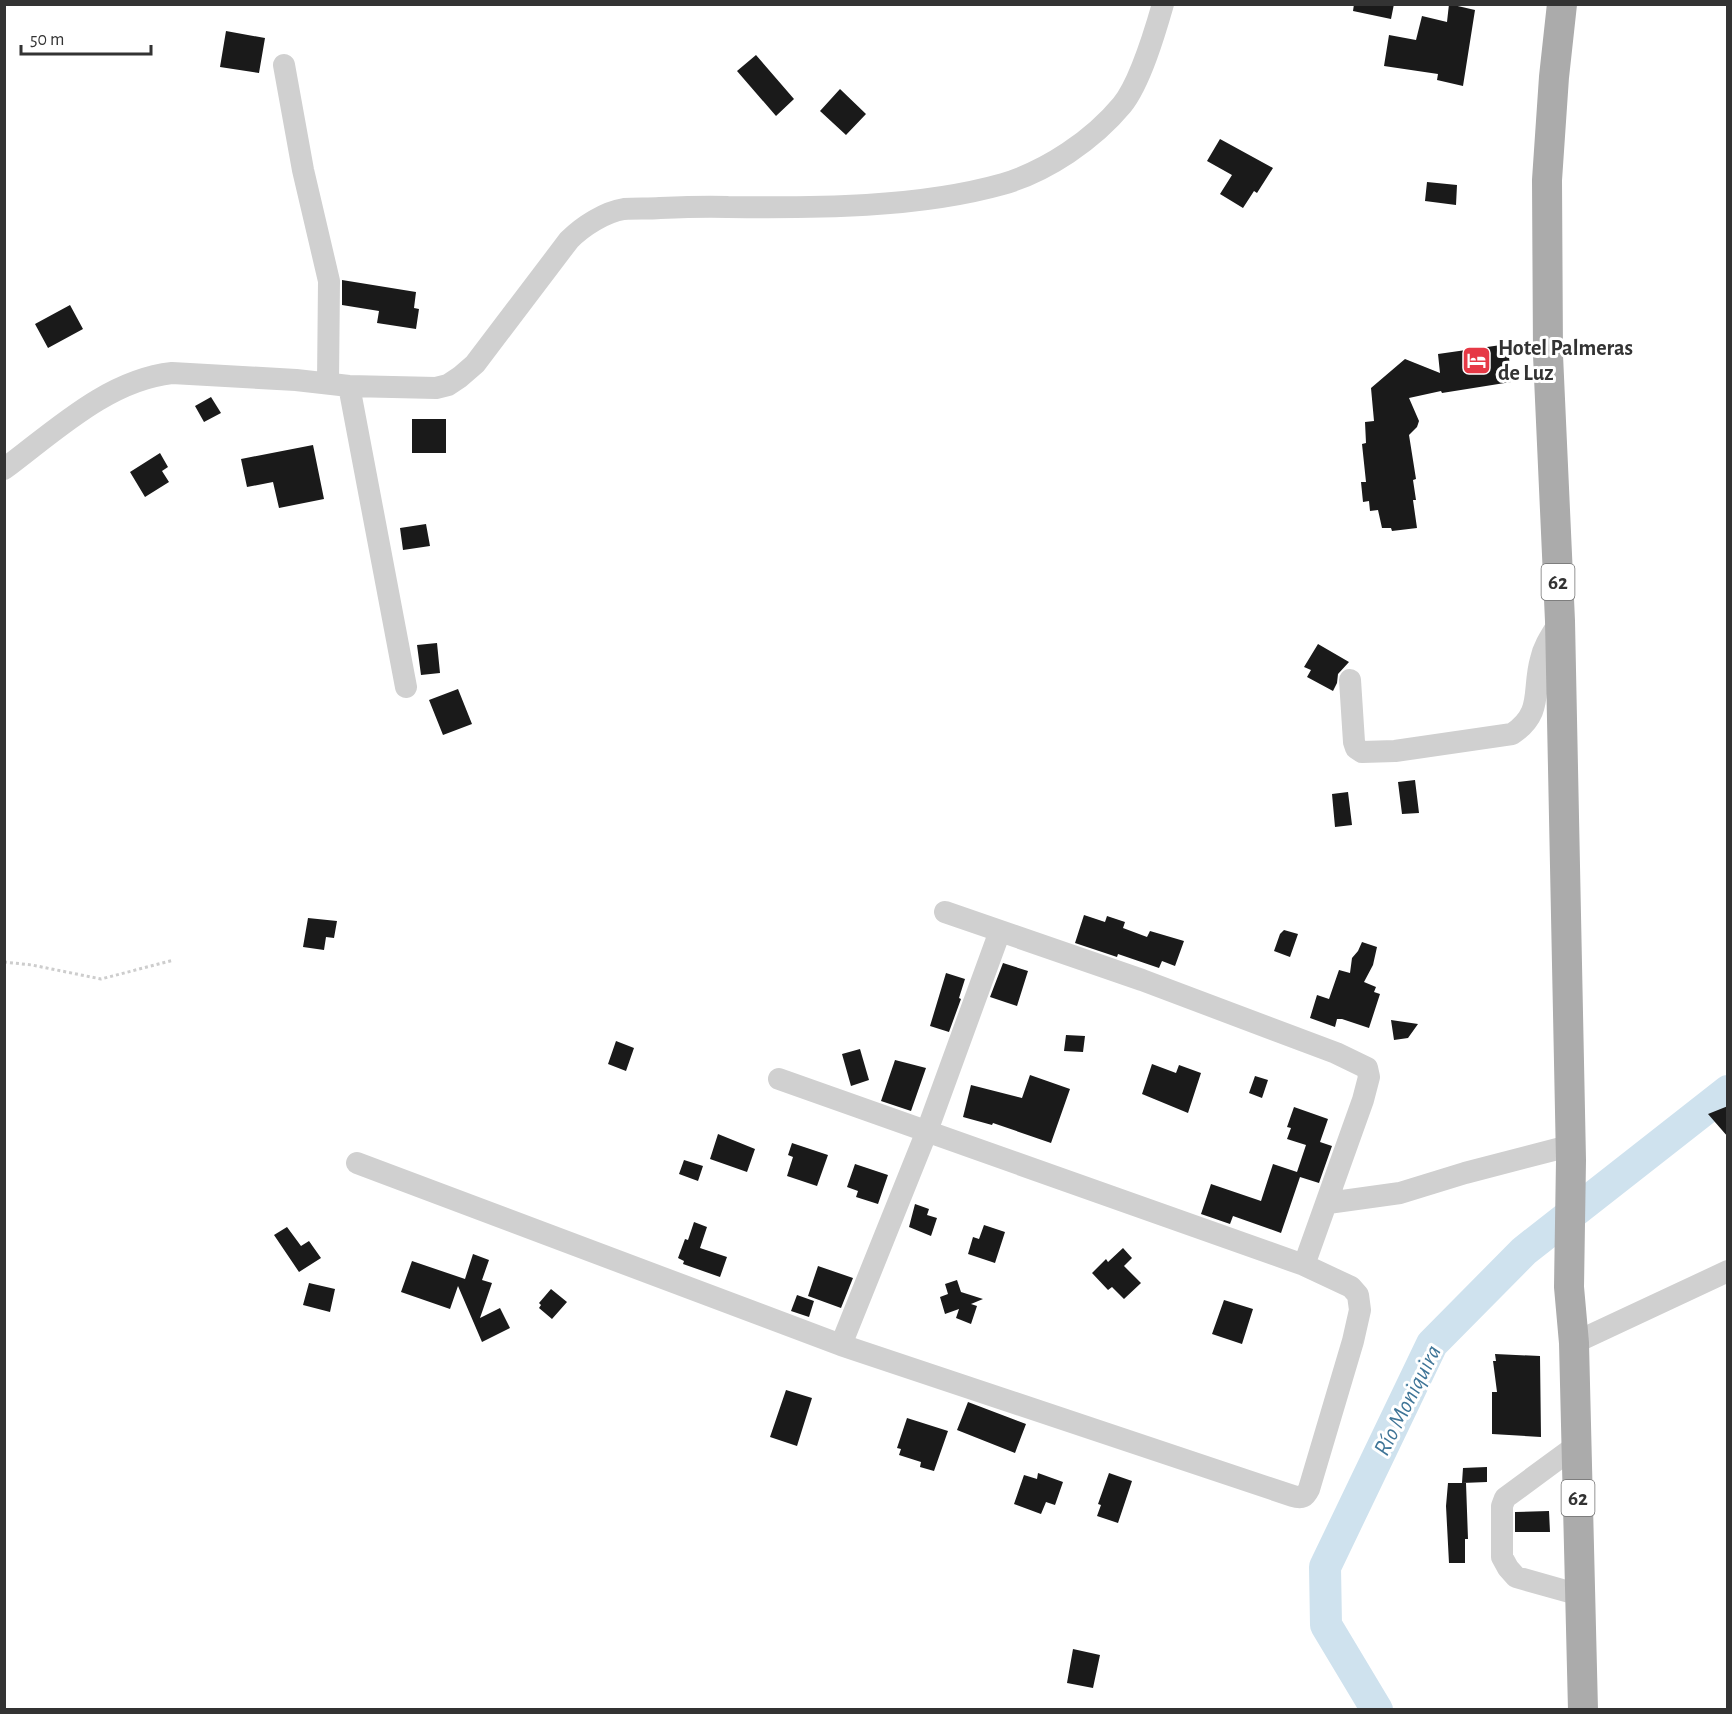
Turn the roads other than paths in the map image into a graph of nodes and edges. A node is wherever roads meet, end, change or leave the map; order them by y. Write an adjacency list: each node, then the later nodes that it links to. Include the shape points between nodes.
1 (1163, 4): 4 (street, via 1153,39 1122,104 1082,142 1046,166 994,186 896,202 788,208 623,209 584,227 569,240 488,349 454,381 436,388)
2 (1562, 4): 6 (main road, 62, via 1547,180 1548,356)
3 (284, 65): 4 (street, via 329,281)
4 (339, 384): 5 (street, via 172,373 139,379 98,400); 8 (street)
5 (4, 469)
6 (1560, 621): 7 (street, via 1540,661 1533,713 1512,734 1362,752 1354,742); 13 (main road, 62)
7 (1350, 680)
8 (406, 687)
9 (945, 912): 10 (street)
10 (1000, 931): 12 (street); 15 (street, via 1142,980 1364,1065 1369,1077)
11 (779, 1079): 12 (street)
12 (927, 1131): 16 (street); 19 (street)
13 (1570, 1153): 15 (street, via 1466,1173 1400,1193); 18 (main road, 62, via 1569,1287)
14 (357, 1163): 19 (street)
15 (1328, 1203): 16 (street)
16 (1304, 1265): 19 (street, via 1351,1287 1358,1295 1360,1310 1309,1489 1300,1498)
17 (1728, 1271): 18 (street)
18 (1574, 1343): 20 (main road, 62)
19 (841, 1346)
20 (1576, 1446): 21 (main road, 62); 21 (street, via 1505,1498 1502,1557 1516,1577)
21 (1580, 1595): 22 (main road, 62)
22 (1583, 1710)

